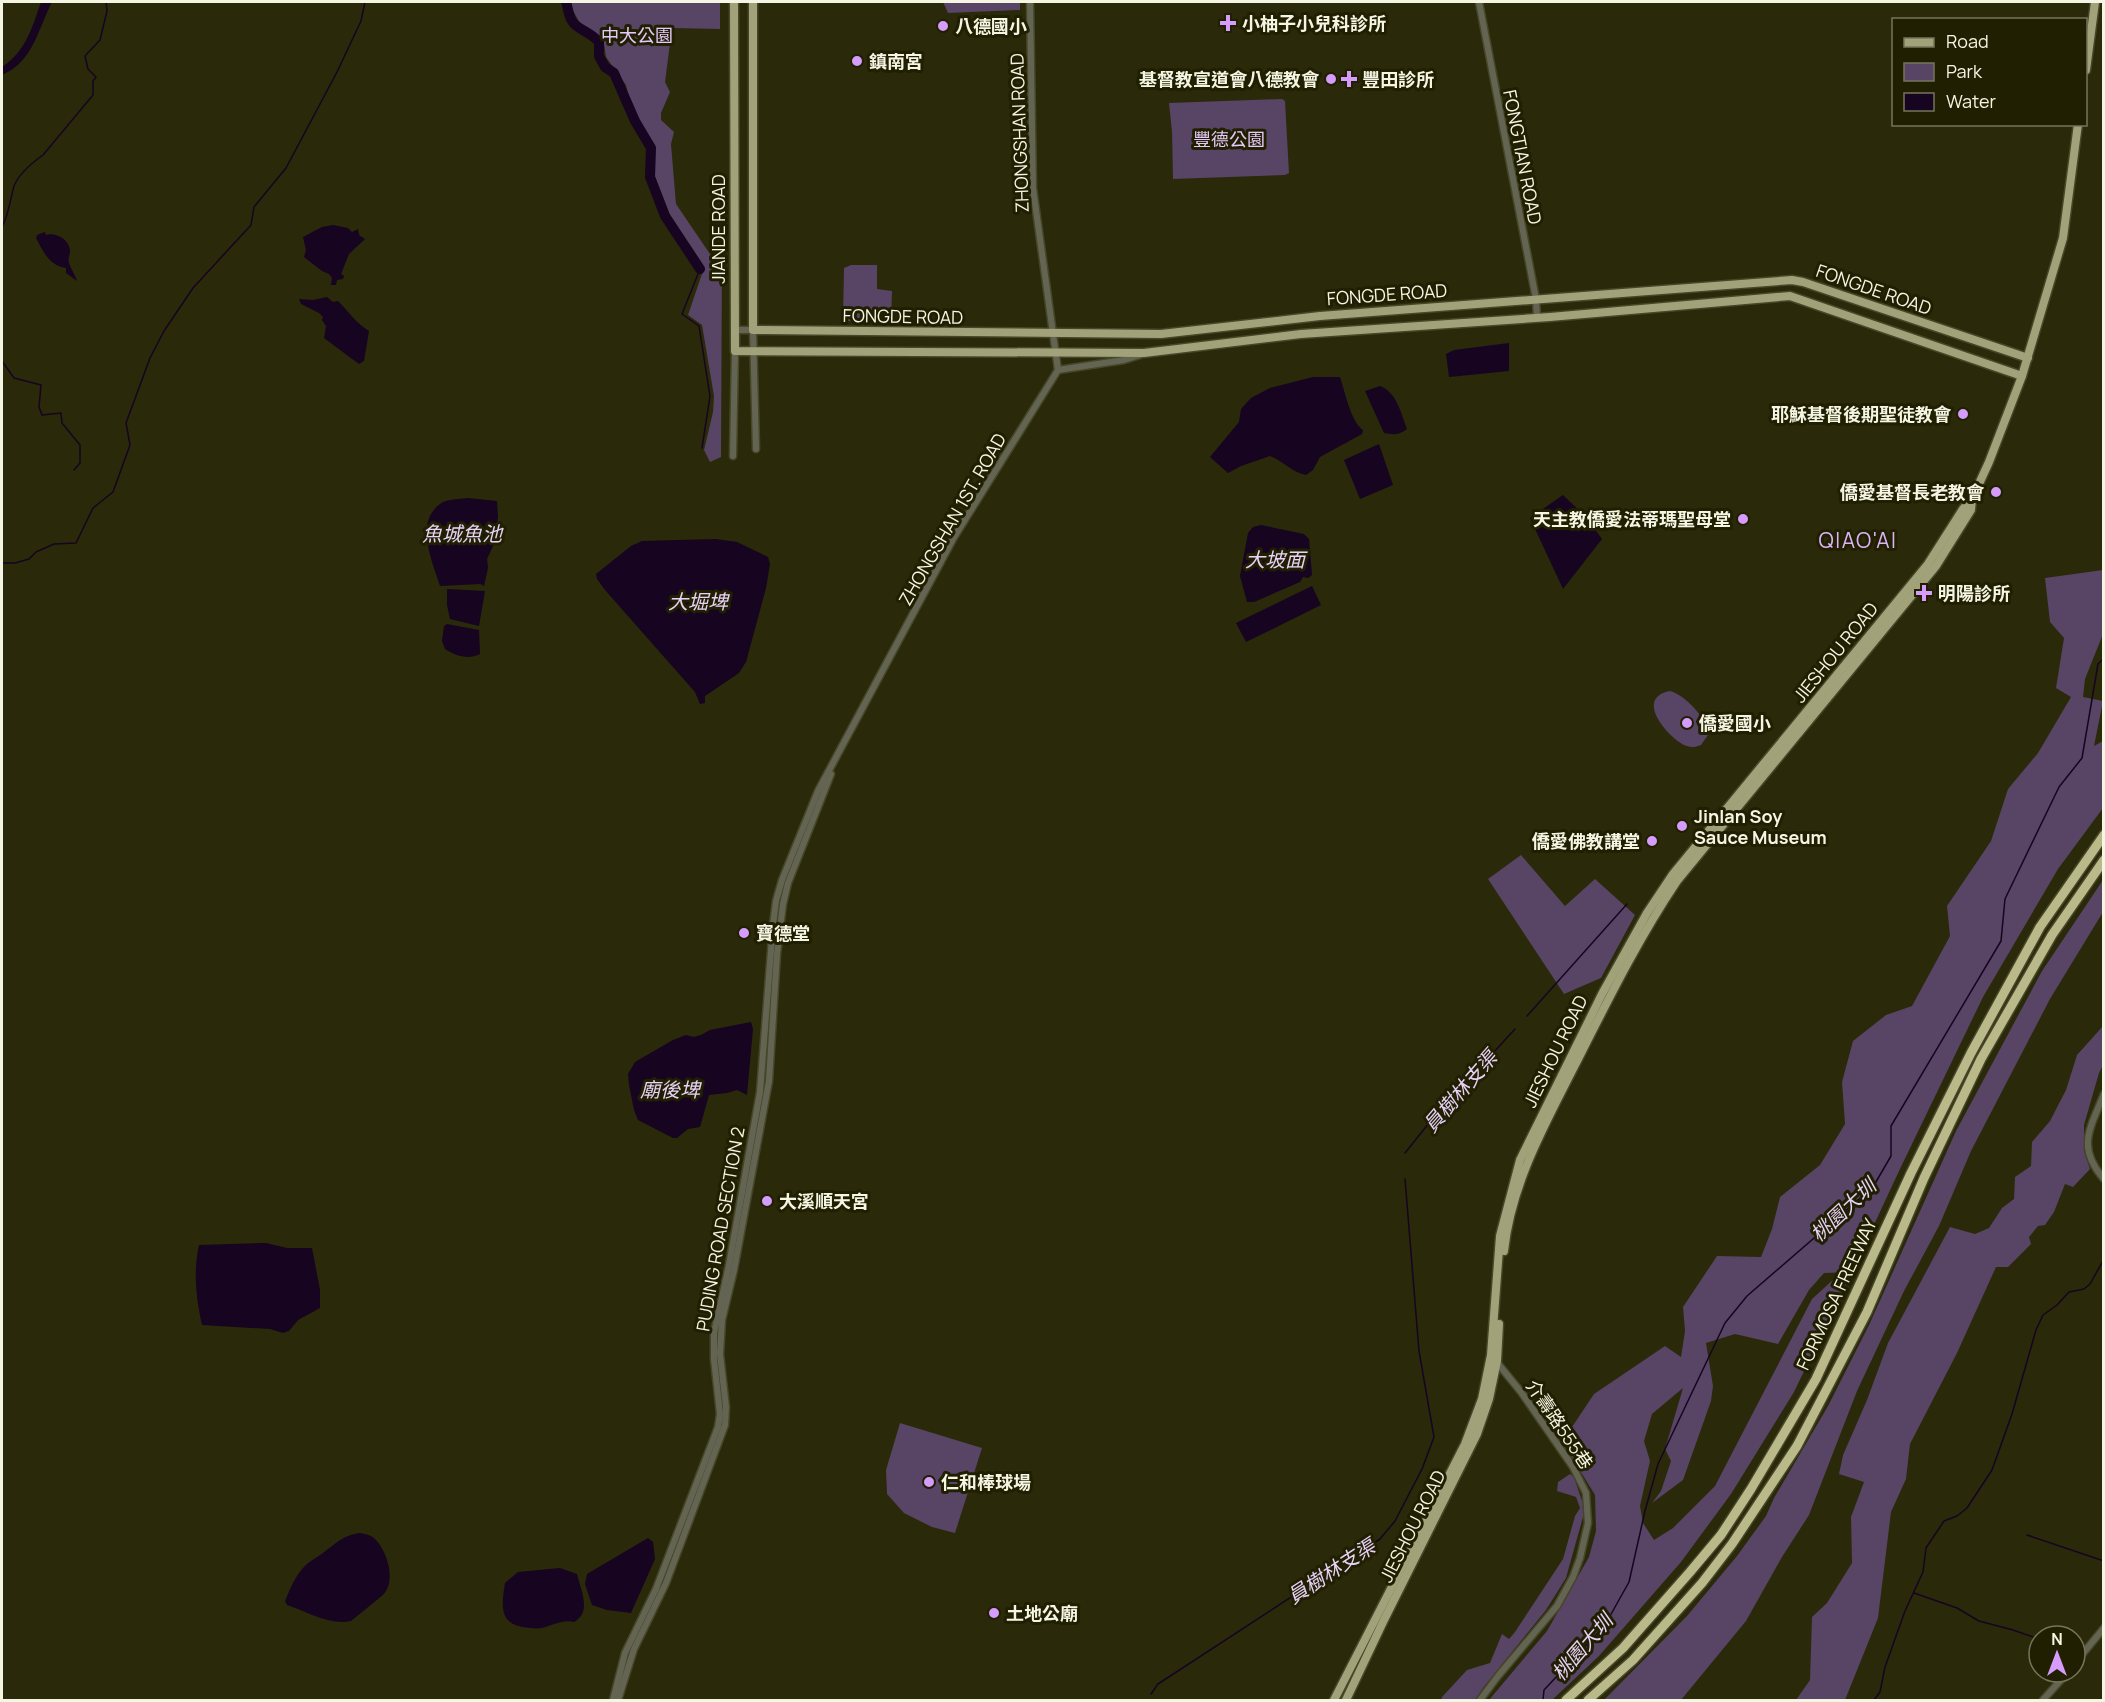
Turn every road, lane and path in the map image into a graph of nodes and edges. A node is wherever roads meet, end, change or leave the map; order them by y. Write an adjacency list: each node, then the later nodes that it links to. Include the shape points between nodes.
1 (734, 2): 10 (main road, JIANDE ROAD)
2 (753, 2): 11 (main road, JIANDE ROAD)
3 (1030, 2): 12 (street, ZHONGSHAN ROAD, via 1033,188)
4 (1479, 2): 8 (street, FONGTIAN ROAD)
5 (2095, 2): 6 (main road)
6 (2087, 56)
7 (2078, 126): 17 (main road, JIESHOU ROAD, via 2063,238)
8 (1536, 299): 9 (street, FONGTIAN ROAD); 12 (main road, FONGDE ROAD, via 1308,317 1161,334); 17 (main road, FONGDE ROAD, via 1792,280)
9 (1537, 318): 15 (main road, FONGDE ROAD, via 1301,334); 19 (main road, FONGDE ROAD, via 1790,297)
10 (735, 330): 11 (street, FONGDE ROAD); 13 (main road, JIANDE ROAD)
11 (753, 330): 12 (main road, FONGDE ROAD); 14 (street, JIANDE ROAD)
12 (1053, 334): 16 (street)
13 (735, 351): 14 (main road, FONGDE ROAD); 21 (street, JIANDE ROAD)
14 (753, 351): 16 (main road, FONGDE ROAD); 20 (street, JIANDE ROAD)
15 (1144, 353): 16 (main road, FONGDE ROAD); 18 (street)
16 (1056, 354): 18 (street)
17 (2028, 358): 19 (main road, JIESHOU ROAD)
18 (1058, 370): 22 (street, ZHONGSHAN 1ST. ROAD, via 953,539)
19 (2022, 376): 28 (main road, JIESHOU ROAD, via 1972,499 1928,564 1673,874 1602,994 1520,1160 1500,1236)
20 (756, 449)
21 (733, 456)
22 (858, 717): 23 (street, PUDING ROAD SECTION 2)
23 (837, 757): 32 (street, PUDING ROAD SECTION 2, via 818,791 776,901 760,1092 714,1333 718,1428 656,1589 625,1653); 33 (street, PUDING ROAD SECTION 2, via 783,904 769,1081 721,1329 725,1425 666,1583 634,1649)
24 (2101, 838): 37 (highway, FORMOSA FREEWAY, via 2040,927 1977,1042 1911,1173 1816,1379 1751,1489 1721,1535 1683,1581 1623,1648)
25 (2103, 860): 38 (highway, FORMOSA FREEWAY, via 2052,935 1981,1059 1866,1312 1797,1446 1702,1582 1632,1660)
26 (2103, 1094): 27 (street, via 2088,1134 2087,1151)
27 (2103, 1179)
28 (1494, 1358): 34 (main road, JIESHOU ROAD, via 1465,1444); 35 (main road, JIESHOU ROAD, via 1489,1400 1477,1434); 36 (street, 介壽路555巷, via 1573,1467 1586,1493 1588,1523 1576,1568 1557,1606)
29 (2103, 1628): 30 (street)
30 (2087, 1648)
31 (2058, 1684): 39 (street)
32 (613, 1701)
33 (618, 1701)
34 (1334, 1701)
35 (1346, 1701)
36 (1480, 1701)
37 (1566, 1701)
38 (1588, 1701)
39 (2043, 1701)

